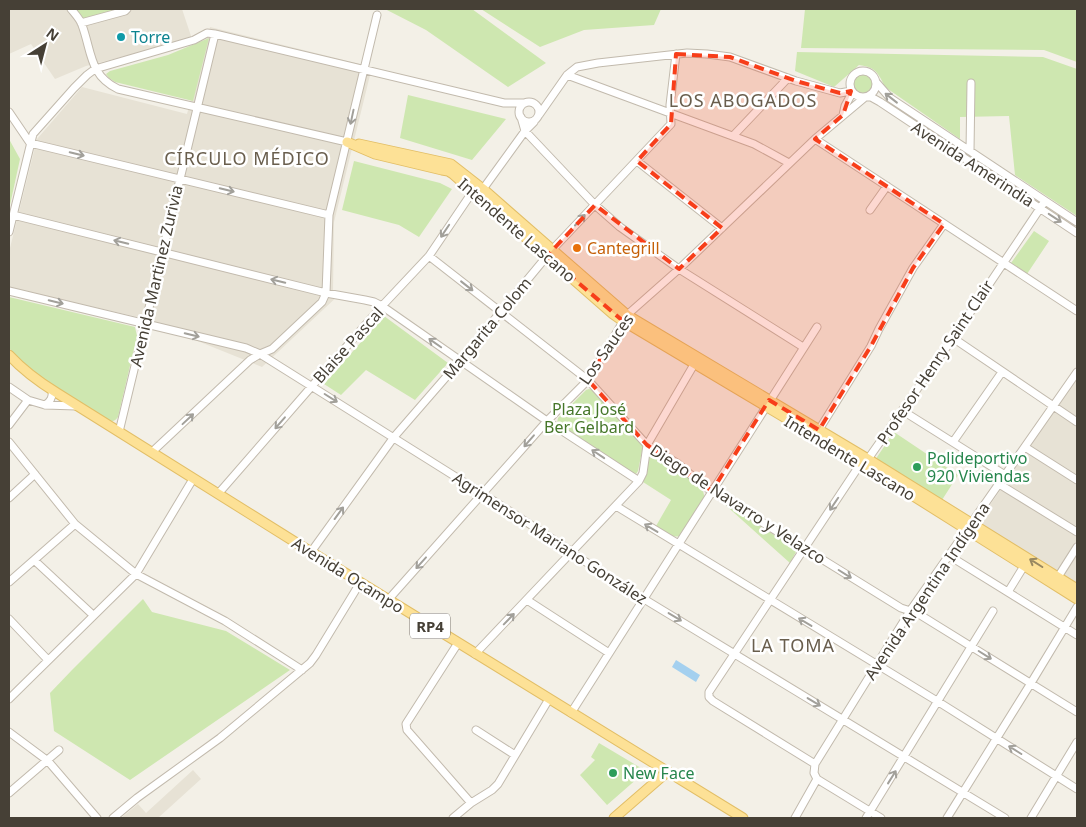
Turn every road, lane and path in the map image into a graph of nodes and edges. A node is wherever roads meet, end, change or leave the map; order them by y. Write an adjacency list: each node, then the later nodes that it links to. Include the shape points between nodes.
1 (71, 9): 4 (street)
2 (127, 9): 4 (street)
3 (377, 15): 8 (street)
4 (81, 23): 7 (street)
5 (215, 34): 7 (street, via 207,33 194,40); 8 (street); 20 (street, Avenida Martinez Zurivia)
6 (676, 54): 9 (street, via 585,65); 10 (street, via 730,57); 22 (street, Margarita Colom)
7 (95, 69): 20 (street, via 109,84 118,88); 31 (street, via 33,134)
8 (363, 70): 18 (street); 30 (street, one-way to 30)
9 (567, 75): 16 (street); 22 (street)
10 (788, 78): 14 (street); 28 (street)
11 (850, 79): 12 (street, via 864,71 872,74); 14 (street); 15 (street)
12 (876, 82): 17 (street, via 871,95); 32 (street, one-way to 12, via 890,98)
13 (971, 83): 32 (street)
14 (832, 91): 15 (street)
15 (852, 92): 17 (street); 25 (street, Los Sauces)
16 (551, 96): 19 (street, via 544,101); 24 (street)
17 (865, 97): 25 (street, Los Sauces); 41 (street, Avenida Amerindia, via 880,102)
18 (504, 103): 19 (street); 23 (street, via 517,109)
19 (528, 103): 23 (street, via 521,107); 24 (street, via 538,108)
20 (197, 107): 30 (street); 35 (street, Avenida Martinez Zurivia)
21 (9, 112): 31 (street)
22 (671, 114): 28 (street); 33 (street, Margarita Colom, via 672,124)
23 (520, 115): 26 (street, via 526,121); 27 (street)
24 (539, 115): 26 (street)
25 (842, 115): 29 (street, Los Sauces)
26 (534, 122): 27 (street)
27 (525, 130): 37 (street); 40 (street)
28 (733, 136): 34 (street)
29 (815, 139): 34 (street, Los Sauces); 36 (street)
30 (347, 142): 37 (main road, Intendente Lascano, via 451,164); 38 (main road, Intendente Lascano, via 375,154 448,171); 43 (street)
31 (30, 143): 35 (street, one-way to 35); 44 (street)
32 (970, 152): 39 (street)
33 (637, 161): 40 (street, Margarita Colom); 47 (street)
34 (789, 163): 47 (street, Los Sauces)
35 (180, 179): 43 (street, one-way to 43); 50 (street, Avenida Martinez Zurivia)
36 (887, 186): 42 (street); 46 (street)
37 (482, 189): 38 (street); 51 (main road, Intendente Lascano)
38 (473, 191): 51 (main road, Intendente Lascano); 52 (street, Blaise Pascal, one-way to 52)
39 (1045, 201): 41 (street, Profesor Henry Saint Clair); 45 (street)
40 (595, 205): 51 (street, Margarita Colom, one-way to 40); 54 (street, via 620,227)
41 (1040, 208): 49 (street, Avenida Amerindia, one-way to 49); 53 (street, Profesor Henry Saint Clair)
42 (870, 210)
43 (329, 214): 56 (street)
44 (12, 215): 48 (street); 50 (street, one-way to 44)
45 (1077, 222)
46 (944, 224): 53 (street); 85 (street, via 913,268 871,346)
47 (722, 228): 54 (street, Los Sauces)
48 (9, 232)
49 (1077, 232)
50 (162, 252): 56 (street, one-way to 50); 61 (street, Avenida Martinez Zurivia)
51 (550, 253): 59 (street, Margarita Colom); 60 (main road, Intendente Lascano, via 613,314)
52 (429, 256): 57 (street, Blaise Pascal); 59 (street, Diego de Navarro y Velazco, one-way to 59)
53 (1003, 262): 58 (street); 63 (street, Profesor Henry Saint Clair)
54 (679, 268): 60 (street, Los Sauces); 64 (street)
55 (9, 291): 61 (street, Agrimensor Mariano González, one-way to 61)
56 (326, 293): 57 (street); 65 (street, via 322,302 272,348)
57 (382, 306): 67 (street, one-way to 57); 72 (street, Blaise Pascal)
58 (1077, 311)
59 (500, 312): 67 (street, Margarita Colom); 71 (street, Diego de Navarro y Velazco)
60 (625, 318): 68 (main road, Intendente Lascano); 71 (street, Los Sauces)
61 (145, 323): 65 (street, Agrimensor Mariano González, one-way to 65); 84 (street, Avenida Martinez Zurivia)
62 (817, 326): 64 (street)
63 (953, 338): 69 (street); 80 (street, Profesor Henry Saint Clair)
64 (803, 347): 76 (street)
65 (260, 354): 72 (street, Agrimensor Mariano González); 91 (street, one-way to 65)
66 (9, 355): 74 (main road, Avenida Ocampo / RP4)
67 (460, 361): 81 (street); 86 (street, Margarita Colom)
68 (696, 361): 76 (main road, Intendente Lascano); 89 (street)
69 (1002, 372): 79 (street); 88 (street)
70 (1077, 372): 79 (street, Avenida Argentina Indígena)
71 (588, 380): 81 (street, Los Sauces); 89 (street, Diego de Navarro y Velazco)
72 (312, 386): 86 (street, Agrimensor Mariano González, one-way to 86); 100 (street, Blaise Pascal, one-way to 100)
73 (9, 388): 75 (street)
74 (52, 390): 77 (street, via 49,402); 78 (main road, Avenida Ocampo / RP4)
75 (28, 400): 77 (street); 83 (street)
76 (768, 404): 85 (main road, Intendente Lascano); 99 (street)
77 (44, 405): 78 (street)
78 (77, 406): 84 (main road, Avenida Ocampo / RP4)
79 (1053, 406): 82 (street); 90 (street, Avenida Argentina Indígena)
80 (903, 411): 88 (street); 92 (street, Profesor Henry Saint Clair)
81 (547, 420): 97 (street, one-way to 81); 101 (street, Los Sauces, one-way to 101)
82 (1077, 422)
83 (9, 425)
84 (119, 432): 91 (main road, Avenida Ocampo / RP4)
85 (817, 433): 92 (main road, Intendente Lascano)
86 (394, 437): 101 (street, Agrimensor Mariano González); 110 (street, Margarita Colom, one-way to 86)
87 (9, 442): 93 (street)
88 (952, 442): 94 (street)
89 (647, 445): 97 (street, via 643,473); 99 (street, Diego de Navarro y Velazco, via 677,463)
90 (1025, 447): 94 (street, Avenida Argentina Indígena); 96 (street)
91 (152, 452): 95 (main road, Avenida Ocampo / RP4)
92 (864, 461): 105 (main road, Intendente Lascano); 109 (street, Profesor Henry Saint Clair, one-way to 109)
93 (35, 474): 102 (street); 104 (street)
94 (1005, 475): 98 (street, Avenida Argentina Indígena)
95 (193, 479): 100 (main road, Avenida Ocampo / RP4); 115 (street)
96 (1077, 480)
97 (638, 482): 103 (street)
98 (999, 484): 105 (street, Avenida Argentina Indígena); 106 (street)
99 (712, 491): 107 (street); 109 (street, Diego de Navarro y Velazco)
100 (218, 494): 110 (main road, Avenida Ocampo / RP4)
101 (483, 494): 111 (street, Agrimensor Mariano González); 123 (street, Los Sauces, one-way to 123)
102 (9, 498)
103 (616, 506): 107 (street, one-way to 103); 111 (street)
104 (75, 524): 113 (street); 115 (street)
105 (969, 527): 112 (street, Avenida Argentina Indígena); 114 (main road, Intendente Lascano); 116 (main road, Intendente Lascano, one-way to 105)
106 (1077, 532)
107 (678, 544): 122 (street); 125 (street)
108 (1077, 547): 116 (street)
109 (804, 549): 125 (street, Profesor Henry Saint Clair); 127 (street, Diego de Navarro y Velazco, one-way to 127)
110 (311, 552): 118 (main road, Avenida Ocampo / RP4)
111 (572, 552): 122 (street, Agrimensor Mariano González); 124 (street)
112 (948, 555): 120 (street); 127 (street, Avenida Argentina Indígena)
113 (34, 560): 117 (street); 129 (street)
114 (1024, 566): 120 (street); 121 (main road, Intendente Lascano)
115 (136, 574): 129 (street); 140 (street, via 225,621)
116 (1058, 577): 119 (main road, Intendente Lascano)
117 (9, 582)
118 (360, 583): 123 (main road, Avenida Ocampo / RP4); 140 (street, via 316,656)
119 (1077, 589)
120 (1008, 592): 131 (street)
121 (1077, 598)
122 (644, 599): 135 (street); 137 (street, Agrimensor Mariano González, one-way to 137)
123 (388, 600): 133 (main road, Avenida Ocampo / RP4)
124 (527, 600): 135 (street); 136 (street, one-way to 124)
125 (769, 600): 137 (street, Profesor Henry Saint Clair); 139 (street, one-way to 125)
126 (1077, 607): 131 (street)
127 (910, 611): 134 (street, Diego de Navarro y Velazco); 139 (street, Avenida Argentina Indígena)
128 (993, 611): 134 (street)
129 (93, 615): 138 (street)
130 (9, 619): 138 (street)
131 (1065, 627): 132 (street); 141 (street)
132 (1077, 634)
133 (458, 643): 136 (main road, Avenida Ocampo / RP4); 163 (street, via 406,724 407,730)
134 (971, 646): 141 (street, Diego de Navarro y Velazco, one-way to 141); 144 (street)
135 (609, 653): 146 (street)
136 (475, 654): 143 (main road, Avenida Ocampo / RP4)
137 (735, 654): 147 (street, Agrimensor Mariano González, one-way to 147); 156 (street, Profesor Henry Saint Clair, via 709,692 709,697)
138 (48, 660): 142 (street)
139 (876, 665): 144 (street); 147 (street, Avenida Argentina Indígena)
140 (302, 670): 166 (street, via 220,738)
141 (1031, 683): 145 (street, Diego de Navarro y Velazco); 150 (street)
142 (9, 699)
143 (549, 699): 146 (main road, Avenida Ocampo / RP4); 153 (street)
144 (937, 701): 150 (street); 154 (street)
145 (1077, 712)
146 (571, 713): 157 (main road, Avenida Ocampo / RP4)
147 (842, 719): 154 (street, Agrimensor Mariano González); 156 (street, Avenida Argentina Indígena)
148 (476, 730): 153 (street)
149 (9, 732): 155 (street)
150 (996, 738): 158 (street, one-way to 150); 161 (street)
151 (1077, 742): 158 (street)
152 (59, 750): 155 (street)
153 (515, 756): 163 (street, via 498,784)
154 (904, 757): 161 (street, Agrimensor Mariano González); 164 (street, one-way to 154)
155 (48, 760): 162 (street); 165 (street)
156 (815, 764): 159 (street)
157 (667, 772): 168 (main road); 169 (main road, Avenida Ocampo / RP4)
158 (1056, 776): 160 (street); 174 (street)
159 (817, 779): 164 (street); 170 (street)
160 (1077, 789)
161 (962, 792): 172 (street); 173 (street, Agrimensor Mariano González)
162 (9, 793)
163 (471, 802): 167 (street)
164 (868, 815): 171 (street)
165 (97, 818)
166 (113, 818)
167 (453, 818)
168 (614, 818)
169 (743, 818)
170 (794, 818)
171 (881, 818)
172 (947, 818)
173 (1005, 818)
174 (1030, 818)

